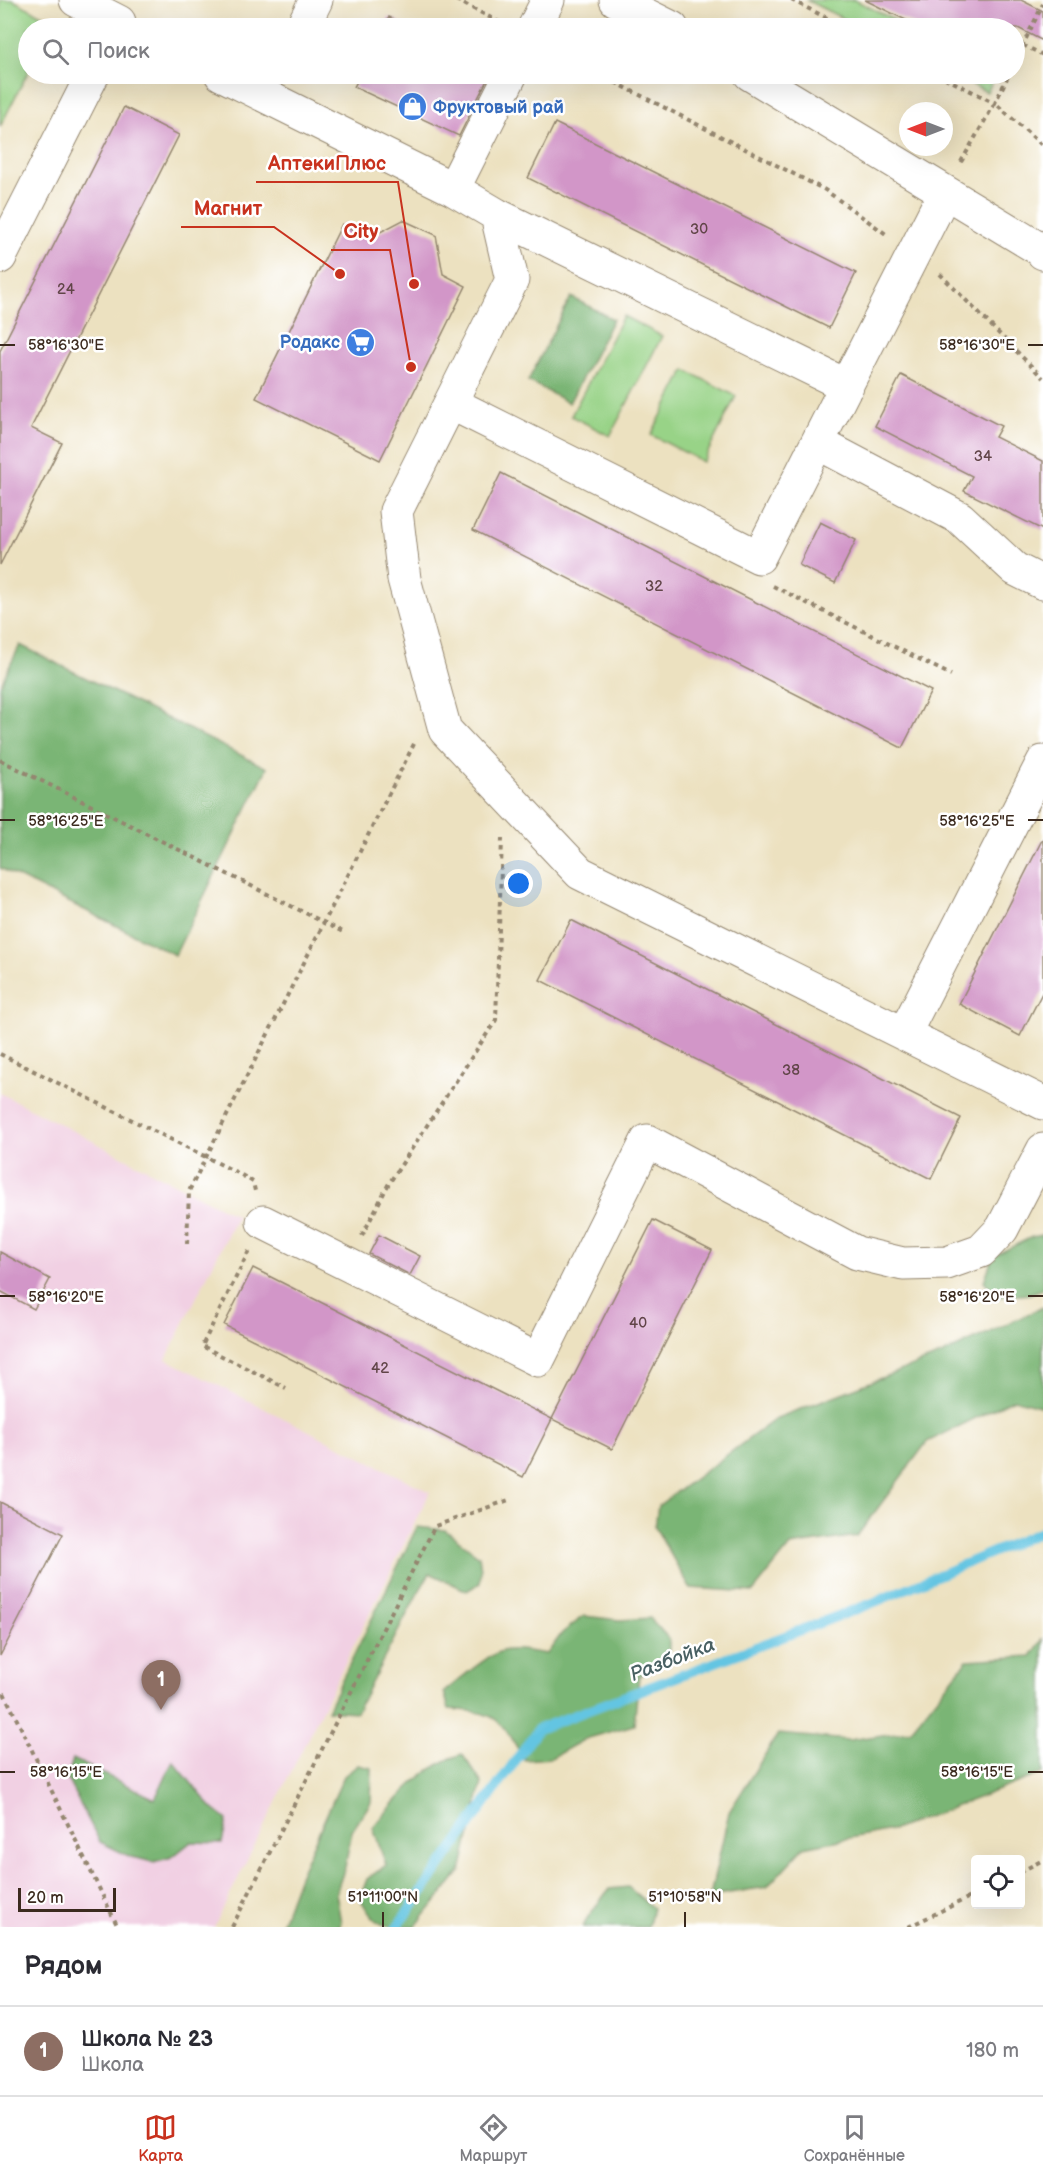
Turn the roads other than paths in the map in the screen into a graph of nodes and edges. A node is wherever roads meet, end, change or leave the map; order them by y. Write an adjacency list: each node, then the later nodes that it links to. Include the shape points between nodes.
1 (76, 0): 5 (street)
2 (316, 0): 6 (street)
3 (548, 0): 7 (street)
4 (616, 0): 8 (street)
5 (108, 18)
6 (307, 18)
7 (539, 18)
8 (652, 18)
9 (88, 84): 17 (street)
10 (506, 84): 13 (street)
11 (767, 84): 14 (street)
12 (275, 85): 13 (street)
13 (453, 189): 15 (street)
14 (945, 192): 16 (street); 18 (street)
15 (497, 215): 18 (street); 19 (street, via 512,280)
16 (1042, 251)
17 (0, 257)
18 (847, 386): 20 (street)
19 (451, 403): 20 (street, via 759,557); 23 (street, via 396,511 404,579 445,730 580,873)
20 (818, 443): 21 (street, via 960,518 1015,569)
21 (1043, 583)
22 (1043, 762): 23 (street)
23 (904, 1034): 24 (street)
24 (1043, 1103)
25 (1043, 1150): 26 (street, via 1002,1229 981,1251 947,1263 903,1264 857,1253 647,1141 537,1360)
26 (263, 1222)

